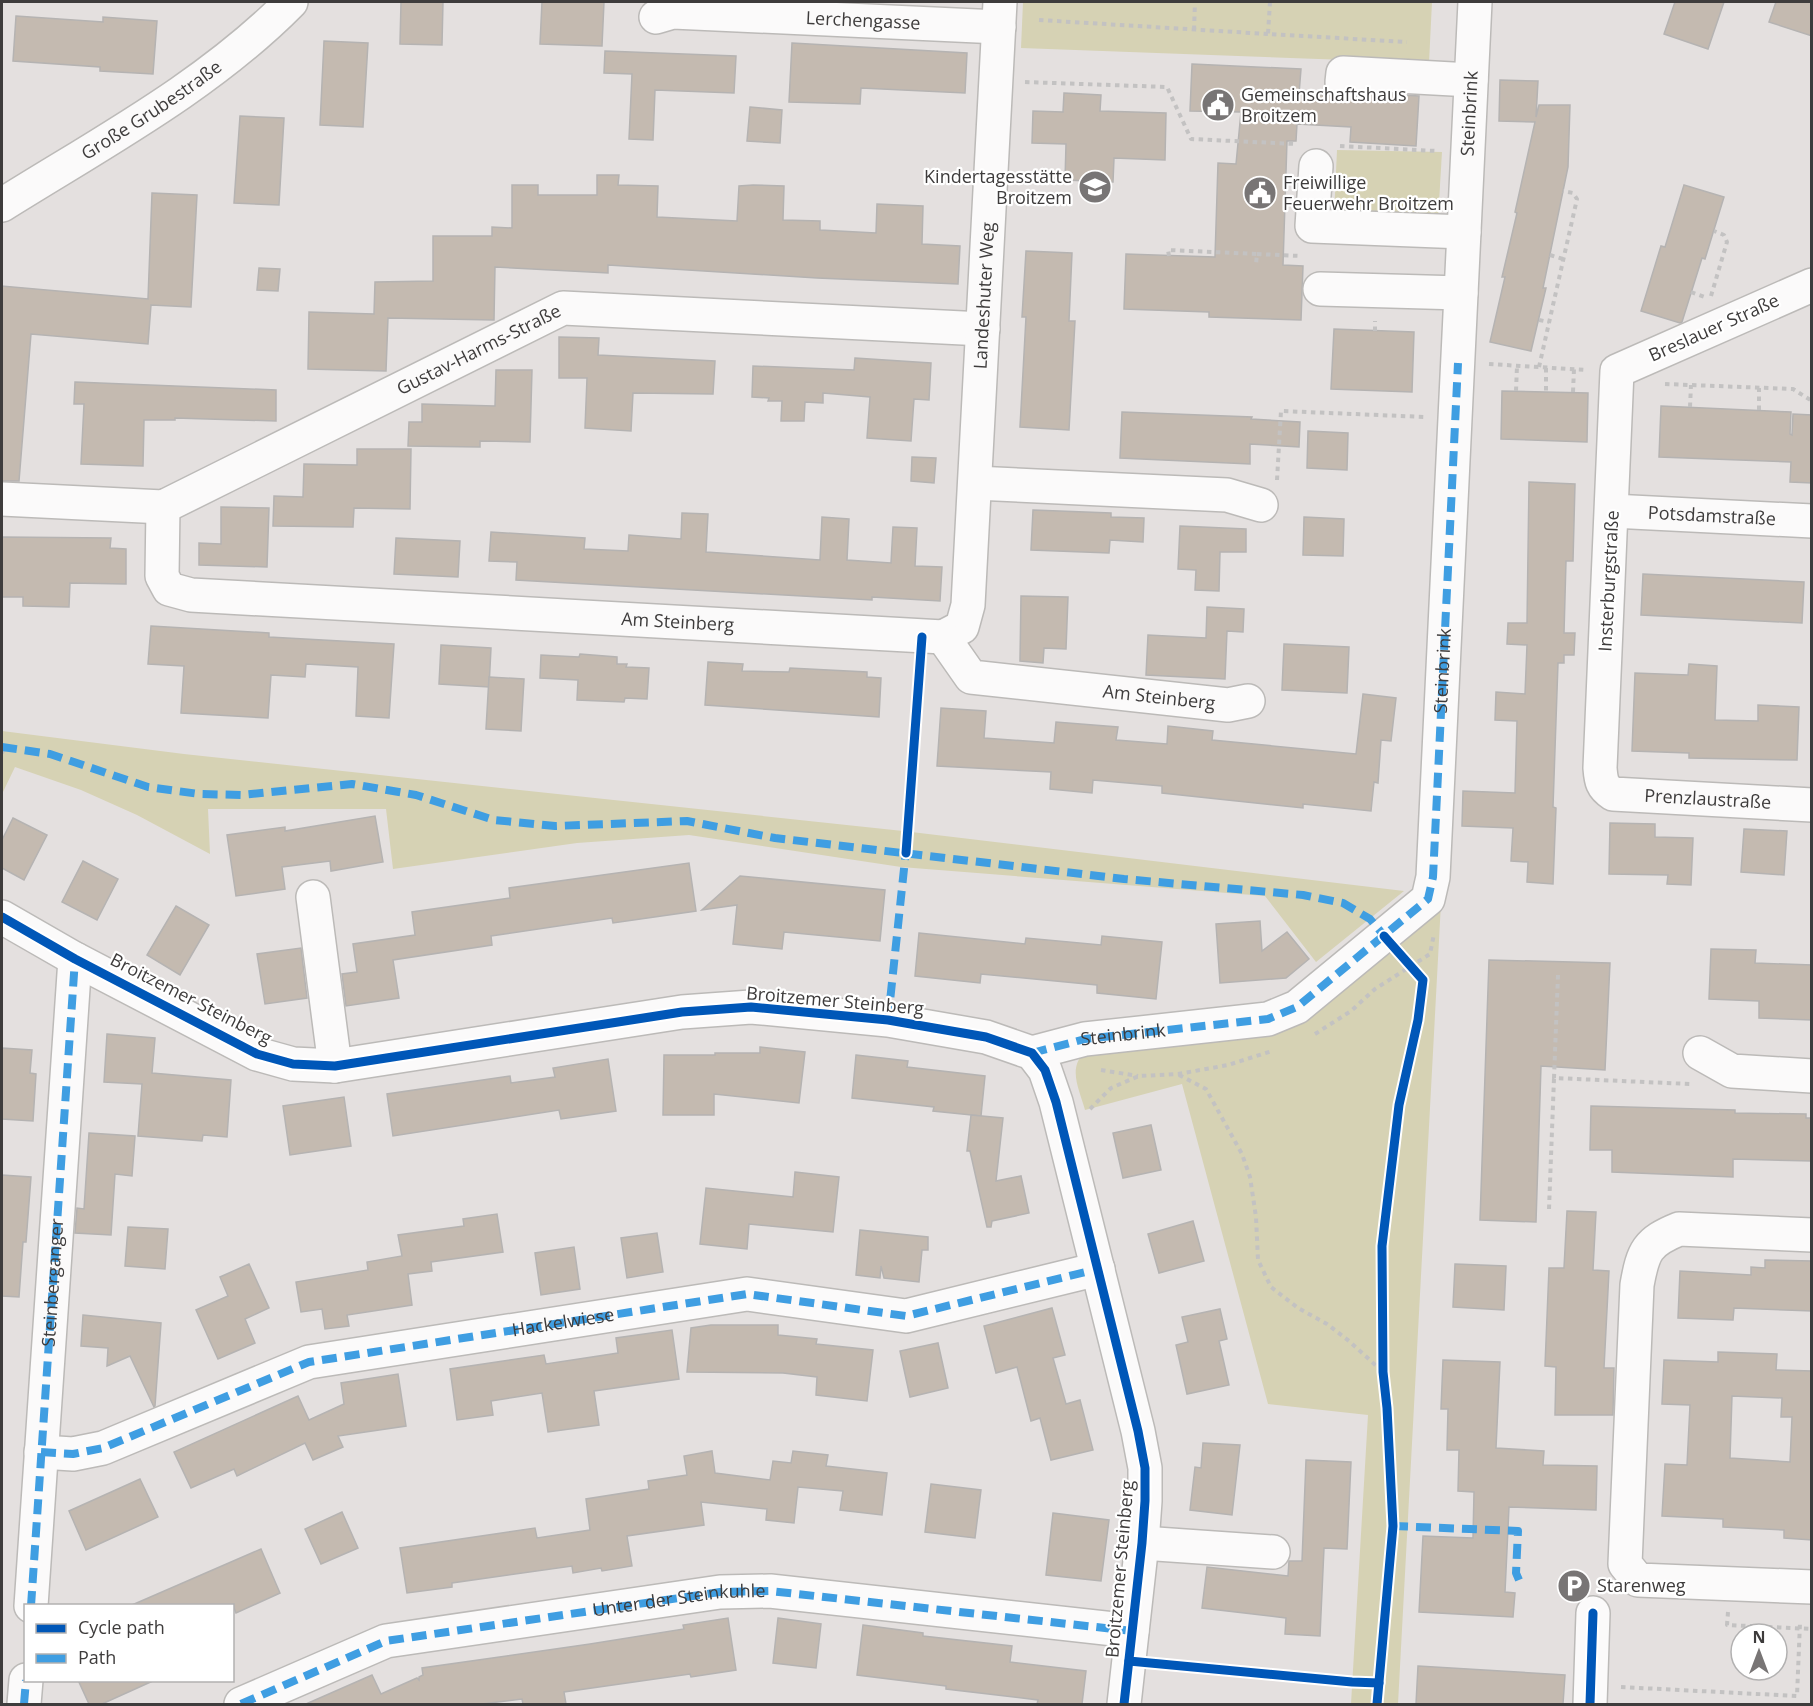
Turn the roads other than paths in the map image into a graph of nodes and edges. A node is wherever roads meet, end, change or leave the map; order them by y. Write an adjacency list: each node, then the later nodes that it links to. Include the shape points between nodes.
1 (291, 2): 8 (street, Große Grubestraße, via 236,53 196,82)
2 (1475, 2): 5 (street, Steinbrink)
3 (1000, 14): 4 (street, Lerchengasse, via 673,12); 13 (street, Landeshuter Weg)
4 (656, 17)
5 (1471, 80): 6 (street, via 1343,73); 9 (street, Steinbrink)
6 (1342, 82)
7 (1317, 152): 9 (street, via 1312,226)
8 (2, 205)
9 (1464, 232): 12 (street, Steinbrink)
10 (1812, 285): 14 (street, Breslauer Straße, via 1700,334)
11 (1320, 289): 12 (street)
12 (1461, 293): 28 (street, Steinbrink, via 1433,877 1428,899 1297,1007 1268,1019 1084,1039)
13 (983, 329): 15 (street, Landeshuter Weg); 18 (street, Gustav-Harms-Straße, via 563,308)
14 (1617, 377): 19 (street, Insterburgstraße)
15 (975, 483): 17 (street, via 1227,495); 21 (street, Landeshuter Weg, via 968,605 962,627)
16 (2, 499): 18 (street, Gustav-Harms-Straße)
17 (1261, 505)
18 (163, 507): 21 (street, Am Steinberg, via 162,576 169,589 191,595)
19 (1612, 511): 20 (street, Potsdamstraße); 23 (street, Insterburgstraße, via 1600,768)
20 (1812, 521)
21 (943, 638): 22 (street, Am Steinberg, via 971,677 1228,705)
22 (1248, 701)
23 (1605, 789): 24 (street, Prenzlaustraße, via 1613,794)
24 (1812, 805)
25 (313, 897): 30 (street)
26 (2, 917): 27 (street, Broitzemer Steinberg)
27 (75, 959): 30 (street, Broitzemer Steinberg, via 256,1054 293,1064); 34 (street, Steinberganger)
28 (1032, 1053): 30 (street, Broitzemer Steinberg, via 943,1028 751,1007 682,1012); 33 (street, Broitzemer Steinberg, via 1045,1070 1056,1102)
29 (1702, 1054): 31 (street, via 1732,1071)
30 (335, 1066)
31 (1812, 1076)
32 (1812, 1235): 37 (street, via 1679,1229 1659,1237 1645,1253 1637,1285 1625,1564 1638,1580)
33 (1098, 1269): 34 (street, Hackelwiese, via 906,1316 747,1294 309,1362 103,1448 73,1454); 35 (street, Broitzemer Steinberg, via 1145,1468)
34 (41, 1452): 38 (street, Steinberganger)
35 (1142, 1543): 36 (street); 40 (street, Broitzemer Steinberg)
36 (1273, 1551)
37 (1812, 1587)
38 (31, 1604)
39 (1593, 1613): 42 (street)
40 (1132, 1631): 44 (street, Unter der Steinkuhle, via 770,1591 720,1592 386,1641); 45 (street, Broitzemer Steinberg)
41 (26, 1682): 43 (street)
42 (1590, 1695)
43 (24, 1704)
44 (241, 1704)
45 (1125, 1704)

